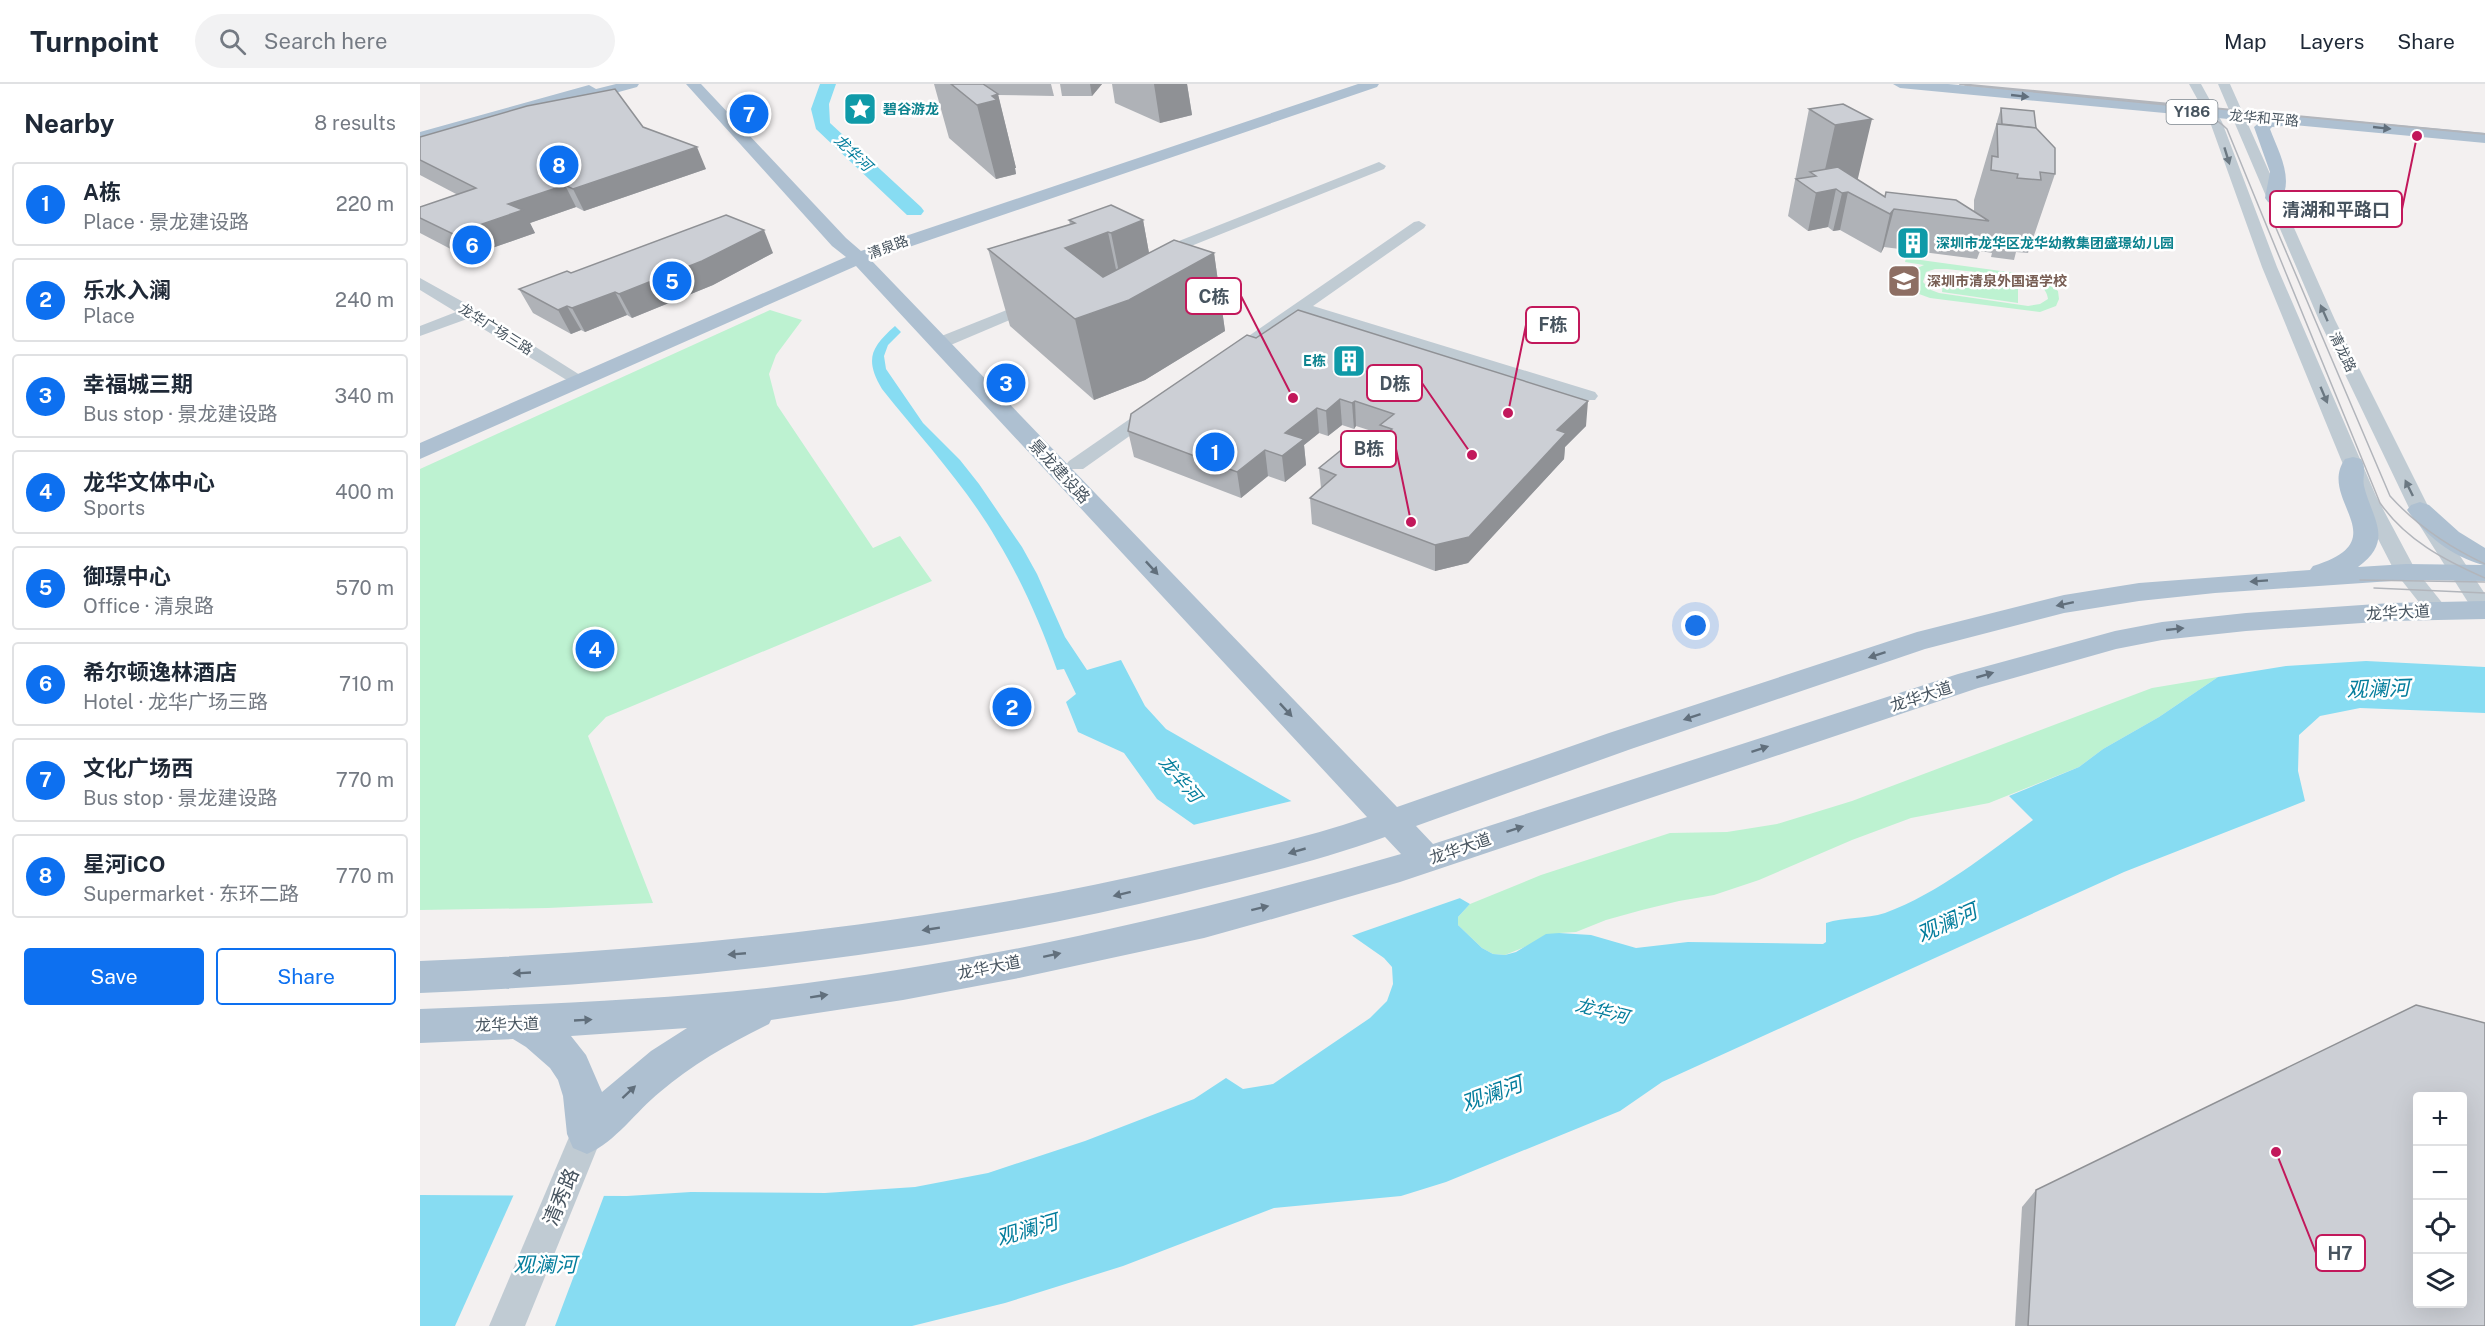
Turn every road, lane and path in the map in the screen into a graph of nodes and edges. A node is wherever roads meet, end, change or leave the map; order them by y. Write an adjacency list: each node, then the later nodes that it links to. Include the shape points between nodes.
1 (607, 84): 16 (main road)
2 (632, 84): 18 (main road)
3 (693, 84): 22 (main road, 景龙建设路, via 839,242)
4 (708, 84): 22 (main road, 景龙建设路)
5 (1358, 84): 22 (main road, 清泉路)
6 (1372, 84): 22 (main road, 清泉路)
7 (1900, 84): 12 (main road, 龙华和平路 / Y186, one-way to 12)
8 (2054, 84): 9 (main road)
9 (2143, 91)
10 (2193, 91): 11 (main road, 龙华和平路 / Y186); 12 (street, 清龙路)
11 (2227, 92): 13 (street, 清龙路); 15 (main road, 龙华和平路 / Y186)
12 (2212, 113): 13 (main road, 龙华和平路 / Y186); 38 (street, 清龙路, one-way to 38, via 2236,186)
13 (2238, 115): 14 (main road, 龙华和平路 / Y186); 20 (street, 清龙路)
14 (2344, 125): 17 (main road, 龙华和平路 / Y186, one-way to 17); 20 (main road, via 2264,124 2262,132 2278,172)
15 (2485, 125)
16 (420, 137)
17 (2485, 138)
18 (420, 144)
19 (1379, 166): 23 (street)
20 (2274, 198): 40 (street, 清龙路, one-way to 20, via 2327,320)
21 (1419, 225): 27 (street)
22 (863, 253): 31 (main road, 景龙建设路); 33 (main road, 清泉路); 37 (main road, 清泉路)
23 (1139, 262)
24 (420, 283): 28 (street, 龙华广场三路)
25 (420, 297): 28 (street, 龙华广场三路)
26 (1051, 298): 31 (street)
27 (1300, 308): 32 (street); 35 (street)
28 (458, 315): 29 (street); 30 (street); 33 (street, 龙华广场三路)
29 (420, 325)
30 (420, 331)
31 (946, 340): 39 (main road, 景龙建设路); 47 (main road, 景龙建设路, one-way to 47)
32 (1232, 356)
33 (564, 378): 36 (main road, 清泉路)
34 (1174, 396): 39 (street)
35 (1589, 396)
36 (420, 441)
37 (420, 452)
38 (2353, 464): 42 (street, 清龙路); 44 (main road, via 2351,484 2367,531 2364,545 2343,564)
39 (1076, 465): 47 (main road, 景龙建设路)
40 (2420, 510): 41 (main road, via 2453,542); 43 (street, 清龙路)
41 (2485, 557)
42 (2406, 572): 43 (main road); 44 (main road); 45 (street, 清龙路)
43 (2472, 572): 46 (street, 清龙路)
44 (2293, 579): 47 (main road, one-way to 47, via 2084,600 1917,642)
45 (2437, 610): 46 (main road, 龙华大道); 48 (main road, 龙华大道, one-way to 45, via 2064,652 2162,631)
46 (2484, 610)
47 (1402, 818): 48 (main road, 景龙建设路); 49 (main road, one-way to 49, via 1354,835 1089,902 889,936 652,962)
48 (1425, 859): 50 (main road, 龙华大道, one-way to 48, via 903,984 1204,923)
49 (420, 977)
50 (775, 1003): 51 (main road, 龙华大道, one-way to 50); 53 (main road, one-way to 50, via 653,1071 707,1035)
51 (522, 1024): 52 (main road, 龙华大道); 53 (main road, via 558,1047 570,1061 584,1095)
52 (420, 1026)
53 (587, 1134): 54 (street, 清秀路)
54 (507, 1326)

